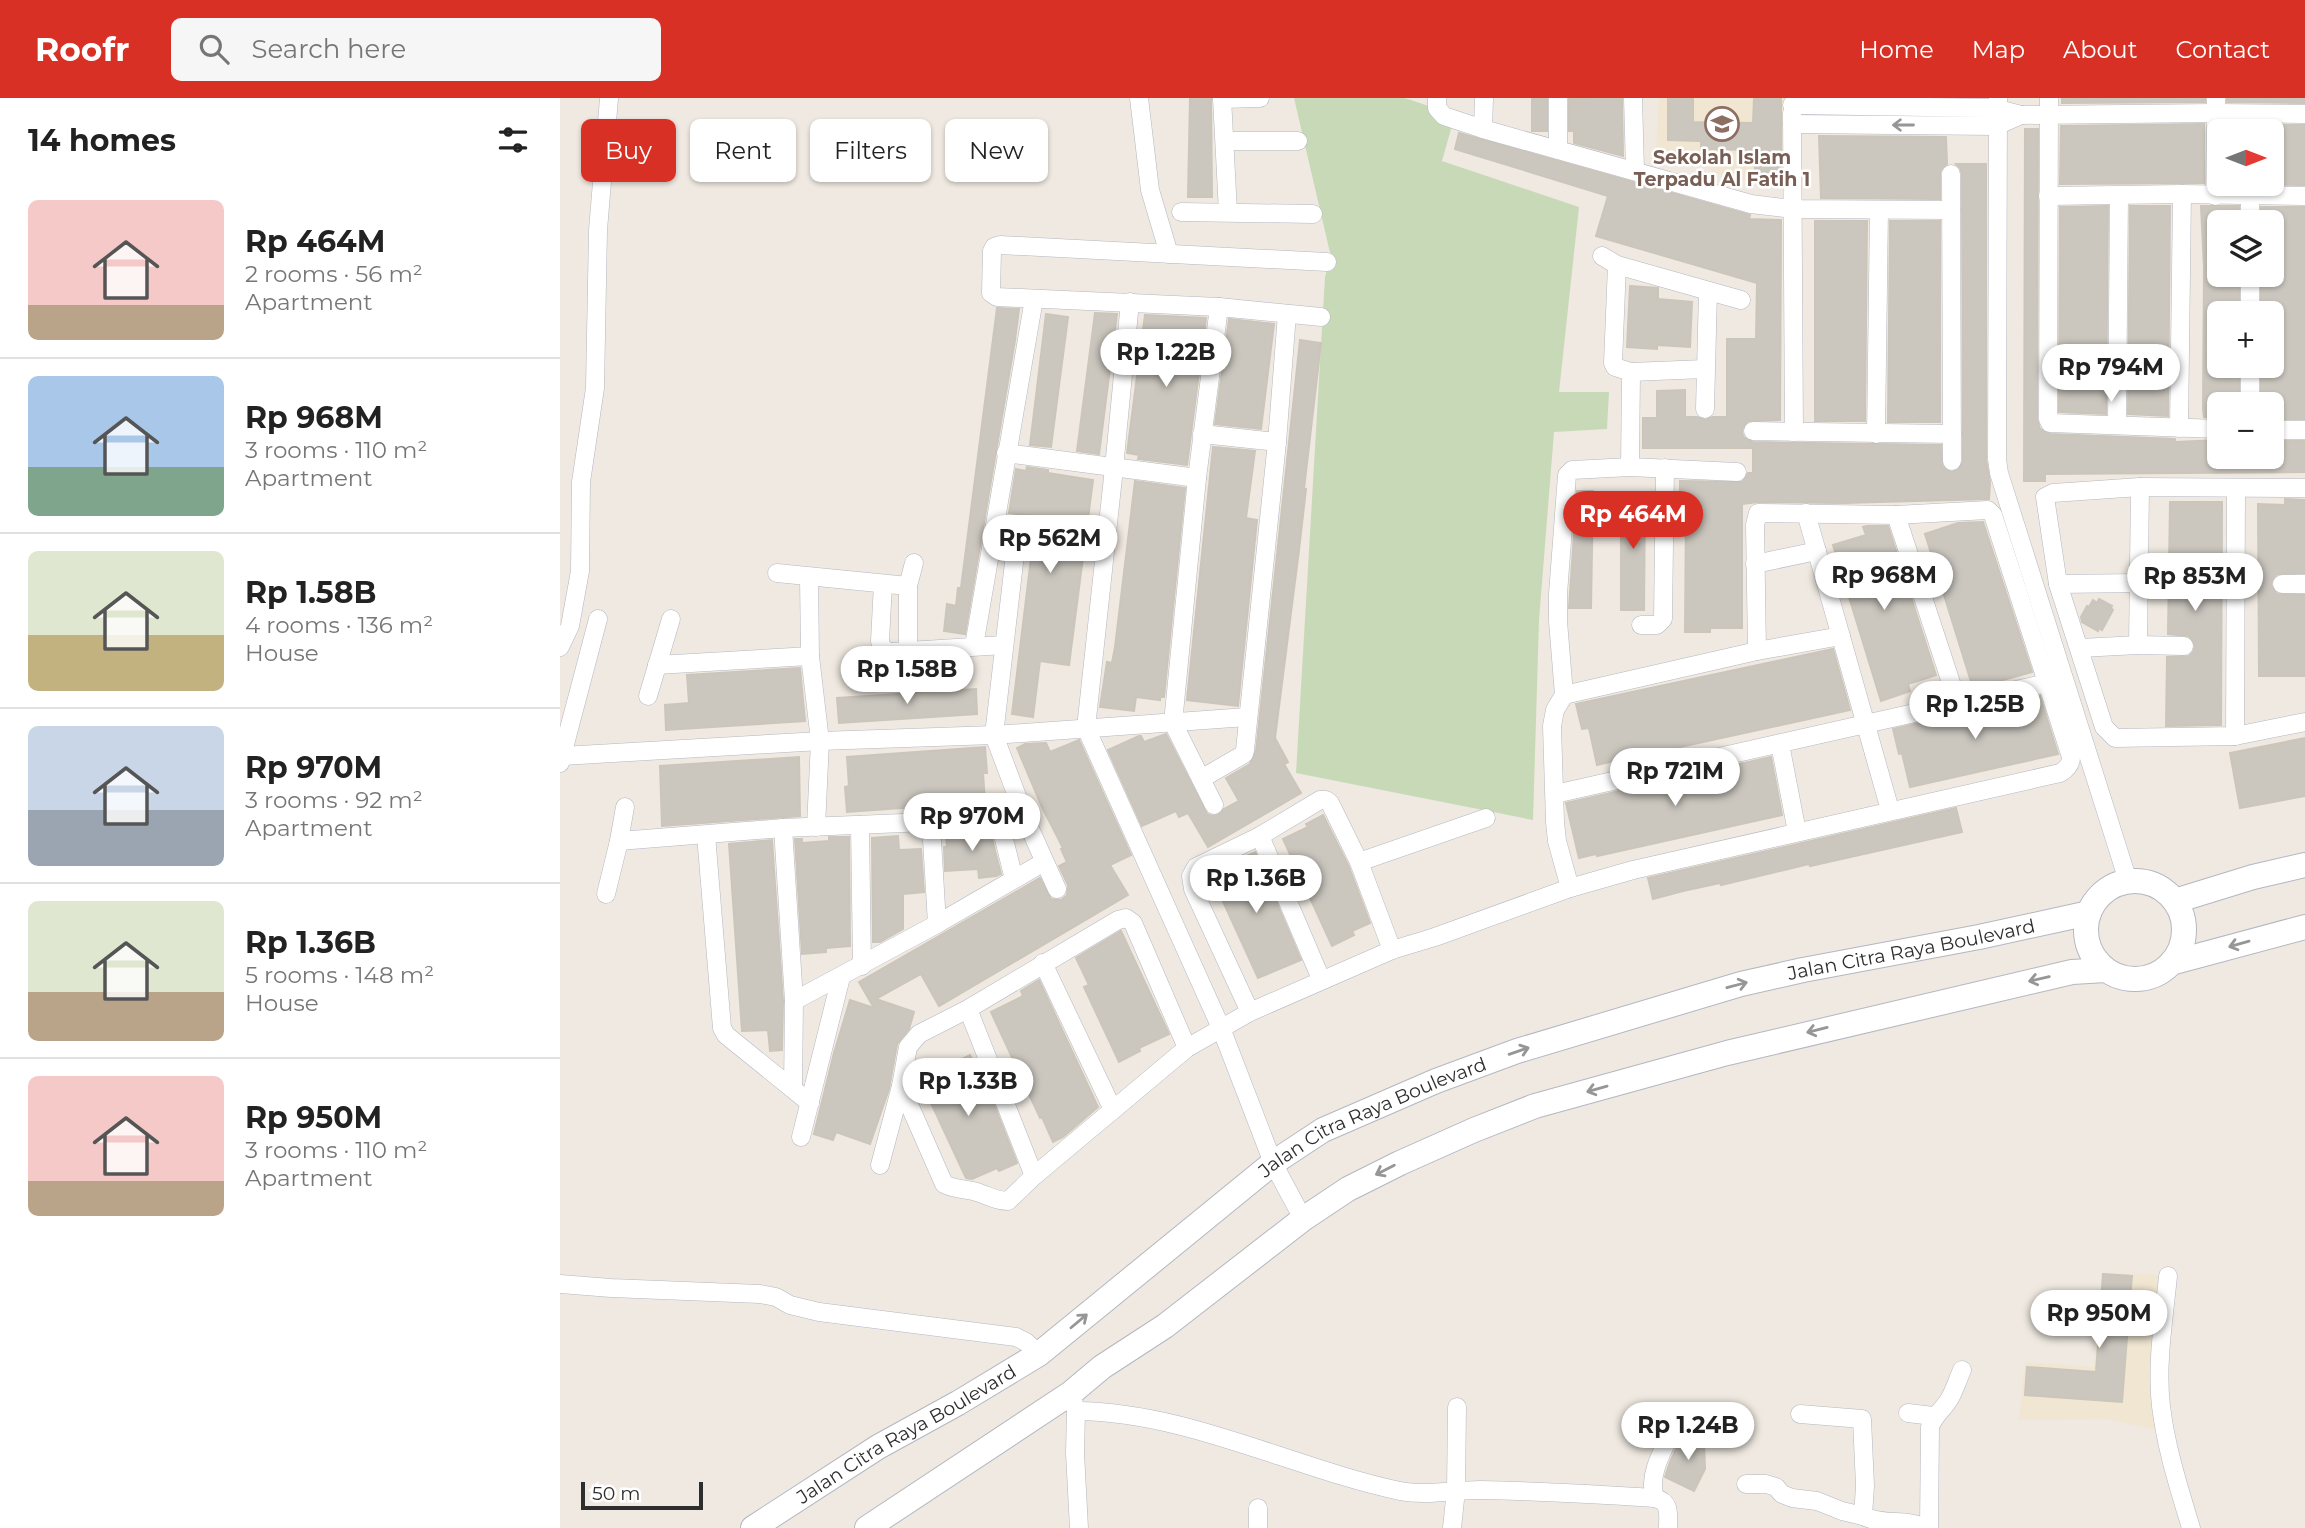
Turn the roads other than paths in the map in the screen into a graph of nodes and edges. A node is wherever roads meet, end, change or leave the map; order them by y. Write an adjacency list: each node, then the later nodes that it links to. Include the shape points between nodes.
1 (608, 98): 91 (street, via 598,230 595,388 580,482 580,571 570,626)
2 (1139, 98): 34 (street, via 1150,190)
3 (1222, 98): 4 (street); 17 (street)
4 (1260, 98)
5 (1437, 98): 16 (street, via 1437,108 1444,116)
6 (1484, 98): 16 (street)
7 (1558, 98): 19 (street)
8 (1633, 98): 20 (street)
9 (1792, 101): 14 (street); 15 (street)
10 (2216, 105): 11 (street); 13 (street)
11 (2049, 107): 12 (street, via 2021,115); 23 (street)
12 (1999, 111): 14 (street); 131 (street, via 1999,473)
13 (2305, 114)
14 (1949, 117): 15 (street, one-way to 15)
15 (1792, 124): 28 (street)
16 (1483, 129): 19 (street)
17 (1225, 141): 18 (street); 32 (street)
18 (1298, 141)
19 (1558, 150): 20 (street)
20 (1635, 170): 28 (street, via 1751,204)
21 (1951, 174): 30 (street)
22 (2182, 194): 24 (street); 25 (street); 47 (street)
23 (2048, 195): 24 (street); 46 (street, via 2048,419 2055,424)
24 (2119, 195): 46 (street)
25 (2207, 196)
26 (2284, 196): 27 (street)
27 (2305, 196)
28 (1793, 209): 29 (street); 52 (street)
29 (1879, 210): 30 (street); 54 (street)
30 (1951, 210): 55 (street)
31 (1181, 212): 32 (street)
32 (1228, 212): 33 (street)
33 (1313, 214)
34 (1169, 254): 35 (street); 37 (street, via 994,247 991,294)
35 (1327, 262)
36 (1708, 291): 38 (street); 43 (street); 44 (street, via 1610,260 1613,363 1618,370)
37 (1034, 299): 39 (street); 57 (street)
38 (1741, 300)
39 (1130, 302): 40 (street); 60 (street)
40 (1219, 307): 41 (street); 53 (street)
41 (1287, 314): 42 (street); 56 (street)
42 (1321, 317)
43 (1705, 369): 44 (street); 45 (street)
44 (1631, 372): 59 (street)
45 (1705, 409)
46 (2117, 424): 47 (street)
47 (2179, 428): 48 (street)
48 (2207, 429)
49 (2284, 430): 50 (street)
50 (2305, 430)
51 (1753, 431): 52 (street)
52 (1794, 432): 54 (street)
53 (1202, 434): 56 (street); 63 (street)
54 (1877, 434): 55 (street)
55 (1952, 434): 58 (street)
56 (1277, 442): 101 (street)
57 (1006, 453): 60 (street); 69 (street)
58 (1952, 461)
59 (1630, 467): 61 (street); 98 (street, via 1572,470 1567,475 1558,594)
60 (1114, 468): 63 (street); 105 (street)
61 (1665, 468): 62 (street); 85 (street, via 1663,619 1657,625)
62 (1737, 472)
63 (1197, 478): 103 (street)
64 (2140, 487): 65 (street); 77 (street); 79 (street, via 2047,495)
65 (2236, 488): 66 (street); 107 (street)
66 (2305, 488)
67 (1806, 513): 68 (street); 72 (street); 74 (street, via 1758,513)
68 (1896, 515): 97 (street, via 1983,509 1993,515); 100 (street)
69 (993, 534): 70 (street); 89 (street)
70 (1017, 537): 71 (street); 87 (street)
71 (1047, 540)
72 (1817, 551): 74 (street); 86 (street)
73 (914, 563): 82 (street)
74 (1755, 564): 94 (street)
75 (777, 573): 76 (street)
76 (809, 577): 78 (street); 95 (street)
77 (2139, 583): 79 (street); 88 (street)
78 (883, 584): 82 (street); 93 (street, via 881,646 888,652)
79 (2058, 584): 92 (street)
80 (2282, 584): 81 (street)
81 (2305, 584)
82 (908, 586): 93 (street)
83 (598, 619): 110 (street)
84 (671, 619): 96 (street)
85 (1642, 625)
86 (1840, 636): 94 (street); 104 (street)
87 (1003, 645): 89 (street); 106 (street)
88 (2138, 645): 90 (street); 92 (street)
89 (974, 646): 93 (street)
90 (2184, 646)
91 (560, 647)
92 (2080, 649): 107 (street, via 2104,727 2115,738)
93 (908, 651)
94 (1757, 651): 98 (street)
95 (810, 656): 96 (street); 108 (street)
96 (657, 665): 99 (street)
97 (2047, 683): 100 (street); 115 (street, via 2071,757 2064,770)
98 (1564, 695): 112 (street, via 1552,726)
99 (648, 696)
100 (1958, 704): 104 (street)
101 (1247, 717): 103 (street); 111 (street, via 1244,754)
102 (2305, 722): 107 (street)
103 (1173, 723): 105 (street); 111 (street)
104 (1867, 724): 109 (street); 115 (street)
105 (1086, 728): 106 (street); 149 (street)
106 (994, 735): 108 (street); 118 (street)
107 (2235, 736)
108 (820, 741): 110 (street); 121 (street)
109 (1780, 744): 112 (street); 123 (street)
110 (561, 760)
111 (1201, 779): 113 (street)
112 (1555, 794): 132 (street, via 1557,841)
113 (1214, 805)
114 (625, 807): 126 (street)
115 (1891, 810): 123 (street)
116 (1486, 818): 128 (street)
117 (999, 819): 118 (street); 119 (street); 130 (street)
118 (1026, 820): 127 (street)
119 (931, 823): 120 (street); 137 (street)
120 (860, 825): 121 (street); 142 (street)
121 (816, 827): 122 (street)
122 (783, 828): 124 (street); 146 (street)
123 (1797, 832): 132 (street)
124 (706, 835): 126 (street); 152 (street, via 722,1028)
125 (1260, 836): 128 (street, via 1326,800); 145 (street); 148 (street, via 1196,867 1192,876 1193,889)
126 (619, 841): 134 (street)
127 (1044, 862): 130 (street); 133 (street)
128 (1359, 862): 139 (street)
129 (2305, 865): 135 (main road)
130 (1013, 879): 137 (street)
131 (2128, 881): 135 (main road, via 2159,887); 136 (main road, via 2098,897)
132 (1570, 888): 139 (street)
133 (1057, 889)
134 (606, 894)
135 (2175, 901): 141 (main road, via 2183,936)
136 (2089, 913): 143 (main road, via 2088,945); 156 (main road, Jalan Citra Raya Boulevard, one-way to 136, via 1323,1130 1436,1082 1608,1022 1754,981)
137 (937, 924): 142 (street)
138 (2305, 927): 141 (main road, one-way to 141)
139 (1392, 950): 145 (street)
140 (1044, 963): 147 (street); 150 (street, via 1118,920 1130,920); 154 (street)
141 (2171, 963): 143 (main road, via 2154,975 2135,979)
142 (862, 965): 144 (street)
143 (2106, 970): 159 (main road, one-way to 159, via 2072,972 1822,1029 1535,1106 1400,1163)
144 (841, 977): 146 (street); 153 (street)
145 (1321, 979): 148 (street)
146 (794, 1001): 152 (street)
147 (968, 1009): 151 (street, via 912,1040); 158 (street)
148 (1250, 1012): 149 (street)
149 (1221, 1028): 150 (street); 156 (street)
150 (1187, 1048): 154 (street)
151 (901, 1086): 157 (street); 158 (street, via 944,1184 1008,1201)
152 (793, 1089): 153 (street)
153 (810, 1103): 155 (street)
154 (1113, 1110): 158 (street)
155 (801, 1137)
156 (1273, 1163): 159 (street); 162 (main road, Jalan Citra Raya Boulevard, one-way to 156)
157 (880, 1165)
158 (1034, 1176)
159 (1303, 1219): 164 (main road, via 1165,1325 1102,1367)
160 (2168, 1276): 182 (street, via 2161,1405)
161 (560, 1284): 162 (street, via 760,1294 818,1312 1016,1337)
162 (1039, 1354): 175 (main road, Jalan Citra Raya Boulevard, via 878,1447)
163 (1962, 1370): 168 (street, via 1951,1397)
164 (1073, 1402): 171 (street, via 1187,1428 1402,1491); 176 (main road); 177 (street)
165 (1457, 1407): 171 (street)
166 (1908, 1413): 168 (street)
167 (1800, 1414): 174 (street, via 1862,1419)
168 (1933, 1416): 181 (street)
169 (1678, 1419): 172 (street, via 1654,1474)
170 (1746, 1484): 174 (street, via 1766,1484 1793,1499 1817,1501)
171 (1456, 1490): 172 (street); 179 (street)
172 (1655, 1498): 180 (street, via 1668,1505)
173 (1258, 1508): 178 (street)
174 (1863, 1516): 181 (street, via 1915,1522)
175 (753, 1528)
176 (867, 1528)
177 (1079, 1528)
178 (1258, 1528)
179 (1452, 1528)
180 (1668, 1528)
181 (1927, 1528)
182 (2191, 1528)

